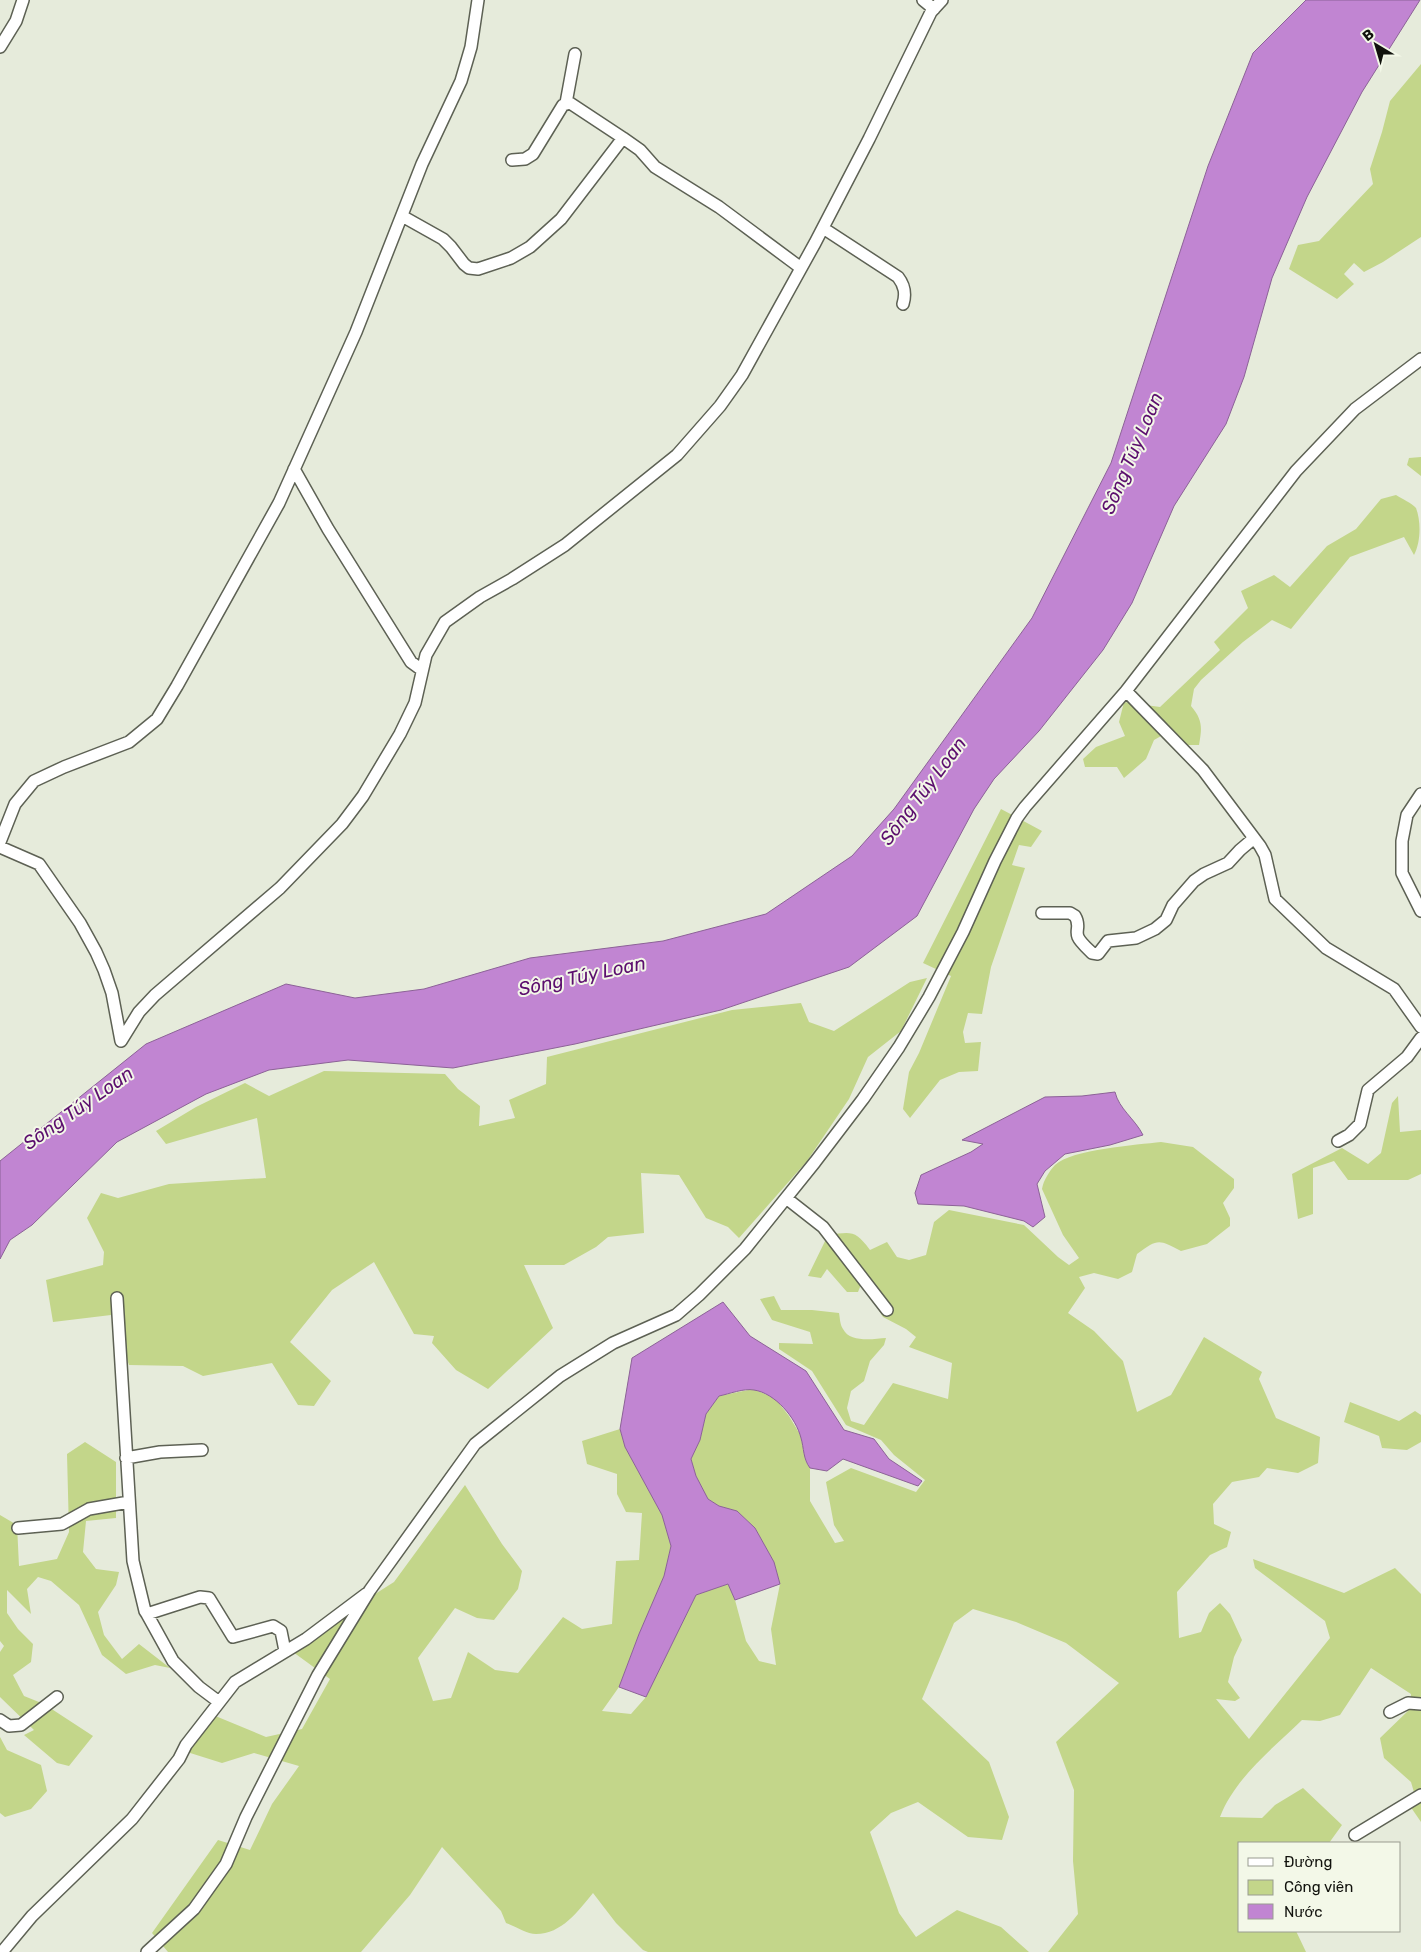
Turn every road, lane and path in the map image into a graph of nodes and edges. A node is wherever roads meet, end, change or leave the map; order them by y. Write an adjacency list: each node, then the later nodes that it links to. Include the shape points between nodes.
1 (23, 0): 6 (street, via 16,21)
2 (478, 0): 11 (street, via 471,47 461,81)
3 (924, 0): 5 (street)
4 (942, 0): 5 (street)
5 (934, 9): 12 (street)
6 (0, 47)
7 (574, 54): 8 (street)
8 (566, 103): 9 (street); 10 (street, via 532,154 525,159)
9 (623, 138): 11 (street, via 561,219 530,247 511,258 478,269 469,268 443,239); 13 (street, via 655,166 719,207)
10 (512, 160)
11 (402, 216): 16 (street, via 356,332)
12 (823, 228): 13 (street); 14 (street, via 898,277 904,287)
13 (801, 268): 17 (street, via 742,375 720,406 676,455 565,545 445,622 426,655)
14 (903, 304)
15 (1421, 359): 18 (street, via 1355,409 1296,471)
16 (294, 469): 17 (street, via 411,662); 21 (street, via 279,503 157,719 130,742 34,781 15,804)
17 (422, 670): 22 (street, via 415,703 400,734 342,824 280,888 138,1012 121,1041 112,993 80,923 39,864)
18 (1126, 691): 20 (street, via 1203,770); 28 (street, via 1017,818 947,964 899,1047)
19 (1421, 794): 23 (street, via 1406,816 1402,841 1402,873)
20 (1253, 839): 24 (street, via 1228,863 1194,881 1166,920 1155,929 1136,938 1108,941 1098,954 1092,953 1077,935 1079,924 1075,916); 25 (street, via 1266,855 1276,899 1326,948 1394,989)
21 (0, 842)
22 (0, 847)
23 (1421, 911)
24 (1042, 913)
25 (1421, 1027)
26 (1421, 1038): 27 (street, via 1407,1057 1368,1090 1360,1124)
27 (1338, 1141)
28 (786, 1198): 30 (street, via 823,1227); 35 (street, via 745,1249 676,1314 613,1342 560,1376 475,1444)
29 (117, 1298): 32 (street)
30 (887, 1310)
31 (202, 1450): 32 (street)
32 (126, 1458): 33 (street)
33 (129, 1502): 34 (street, via 90,1509 62,1524); 36 (street, via 134,1561)
34 (18, 1528)
35 (370, 1590): 37 (street); 46 (street, via 318,1676 226,1864 194,1909)
36 (147, 1614): 37 (street, via 200,1597 209,1598 233,1637 273,1626 281,1631); 39 (street, via 174,1661)
37 (285, 1651): 39 (street, via 235,1682)
38 (57, 1697): 42 (street, via 20,1725 9,1726)
39 (219, 1702): 45 (street, via 132,1819 32,1916)
40 (1421, 1704): 41 (street, via 1408,1703)
41 (1390, 1712)
42 (0, 1720)
43 (1421, 1795): 44 (street)
44 (1355, 1835)
45 (2, 1952)
46 (147, 1952)

